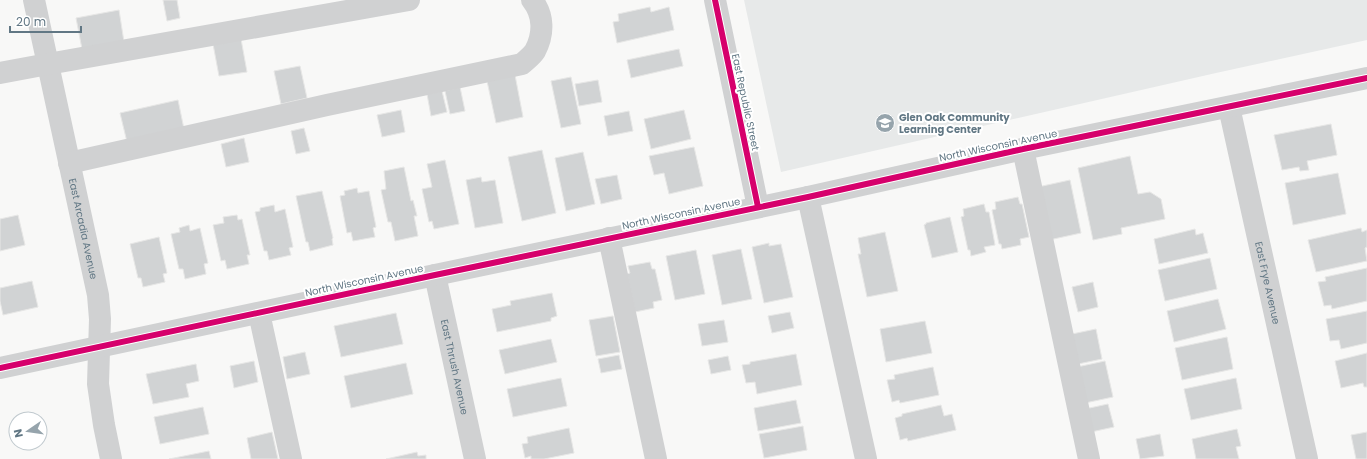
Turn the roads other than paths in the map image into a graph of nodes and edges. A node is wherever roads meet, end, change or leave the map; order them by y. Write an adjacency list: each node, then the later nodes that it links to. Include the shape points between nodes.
1 (34, 0): 5 (street, East Arcadia Avenue)
2 (409, 0): 5 (street)
3 (532, 0): 10 (street, via 541,16 542,31 535,52 522,64)
4 (715, 0): 12 (street, East Republic Street)
5 (48, 64): 6 (street); 10 (street, East Arcadia Avenue)
6 (0, 73)
7 (1367, 78): 8 (street, North Wisconsin Avenue)
8 (1229, 107): 9 (street, North Wisconsin Avenue); 24 (street, East Frye Avenue)
9 (1023, 149): 11 (street, North Wisconsin Avenue); 23 (street)
10 (69, 163): 16 (street, East Arcadia Avenue, via 100,307)
11 (808, 197): 12 (street, North Wisconsin Avenue); 22 (street)
12 (758, 207): 13 (street, North Wisconsin Avenue)
13 (609, 238): 14 (street, North Wisconsin Avenue); 21 (street)
14 (435, 274): 15 (street, North Wisconsin Avenue); 20 (street, East Thrush Avenue)
15 (259, 313): 16 (street, North Wisconsin Avenue); 19 (street)
16 (100, 346): 17 (street, North Wisconsin Avenue); 18 (street, East Arcadia Avenue, via 100,396)
17 (0, 368)
18 (111, 459)
19 (291, 459)
20 (475, 459)
21 (656, 459)
22 (866, 459)
23 (1089, 459)
24 (1307, 459)

